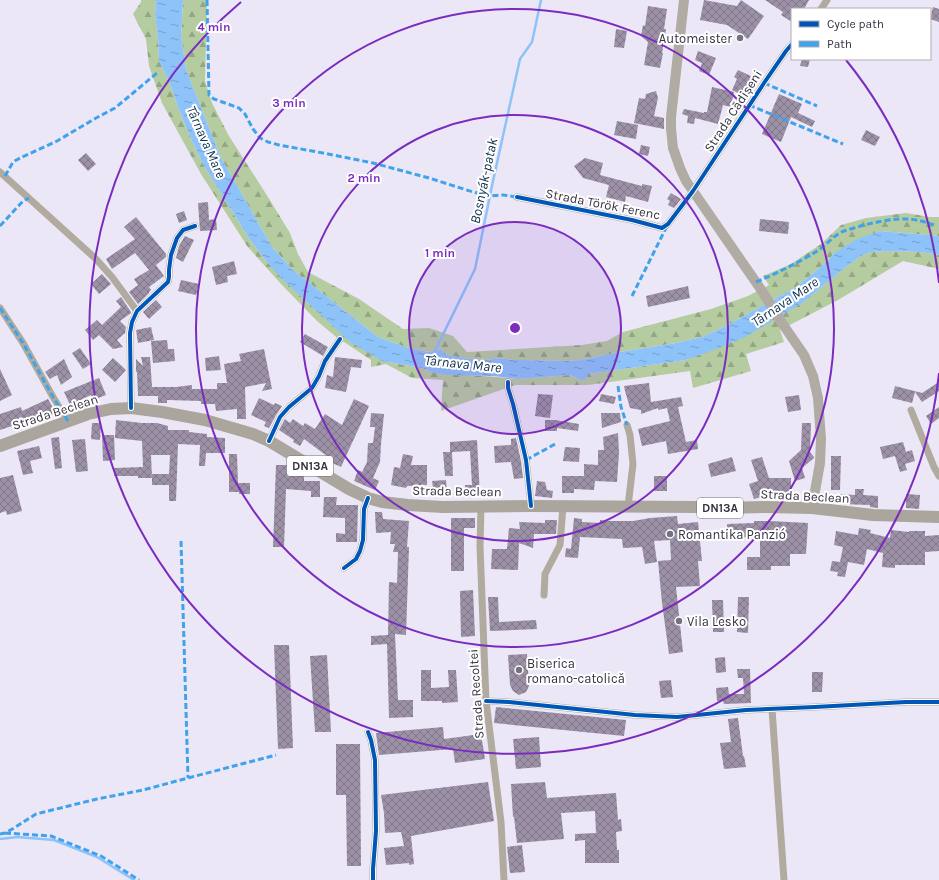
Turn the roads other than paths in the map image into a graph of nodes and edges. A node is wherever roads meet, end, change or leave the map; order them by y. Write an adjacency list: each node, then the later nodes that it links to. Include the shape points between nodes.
1 (684, 0): 4 (main road, via 671,129 675,157)
2 (791, 45): 4 (street, Strada Cădișeni)
3 (0, 172): 8 (street, via 96,259)
4 (692, 191): 5 (street, Strada Török Ferenc, via 668,224 662,228); 23 (main road, via 804,355 813,376 818,398 821,439 820,463)
5 (517, 197)
6 (195, 226): 8 (street, via 183,230 177,238 171,255 168,282)
7 (0, 308): 13 (street)
8 (137, 311): 11 (street, via 130,333)
9 (340, 339): 15 (street, via 325,361 312,388 280,417)
10 (508, 382): 20 (street, via 526,460)
11 (131, 408): 13 (main road, Strada Beclean / DN13A, via 111,409); 15 (main road, Strada Beclean / DN13A, via 205,420 248,432)
12 (911, 410): 17 (street)
13 (68, 421): 16 (main road, Strada Beclean / DN13A)
14 (627, 425): 22 (street, via 633,464)
15 (269, 441): 18 (main road, Strada Beclean / DN13A)
16 (0, 446)
17 (939, 476)
18 (368, 498): 19 (main road, Strada Beclean / DN13A, via 408,505); 25 (street, via 364,509 360,551 356,559)
19 (481, 506): 20 (main road, Strada Beclean / DN13A); 27 (street, Strada Recoltei, via 480,546)
20 (531, 506): 21 (main road, Strada Beclean / DN13A)
21 (563, 506): 22 (main road, Strada Beclean / DN13A); 26 (street, via 560,546 546,574)
22 (628, 506): 23 (main road, Strada Beclean / DN13A)
23 (812, 508): 24 (main road, Strada Beclean / DN13A, via 873,515)
24 (939, 517)
25 (344, 568)
26 (544, 595)
27 (486, 701): 29 (street, via 677,717); 32 (street, Strada Recoltei)
28 (939, 702): 29 (street)
29 (772, 708): 33 (street)
30 (368, 732): 31 (street, via 374,760 376,831)
31 (373, 880)
32 (504, 880)
33 (784, 880)

